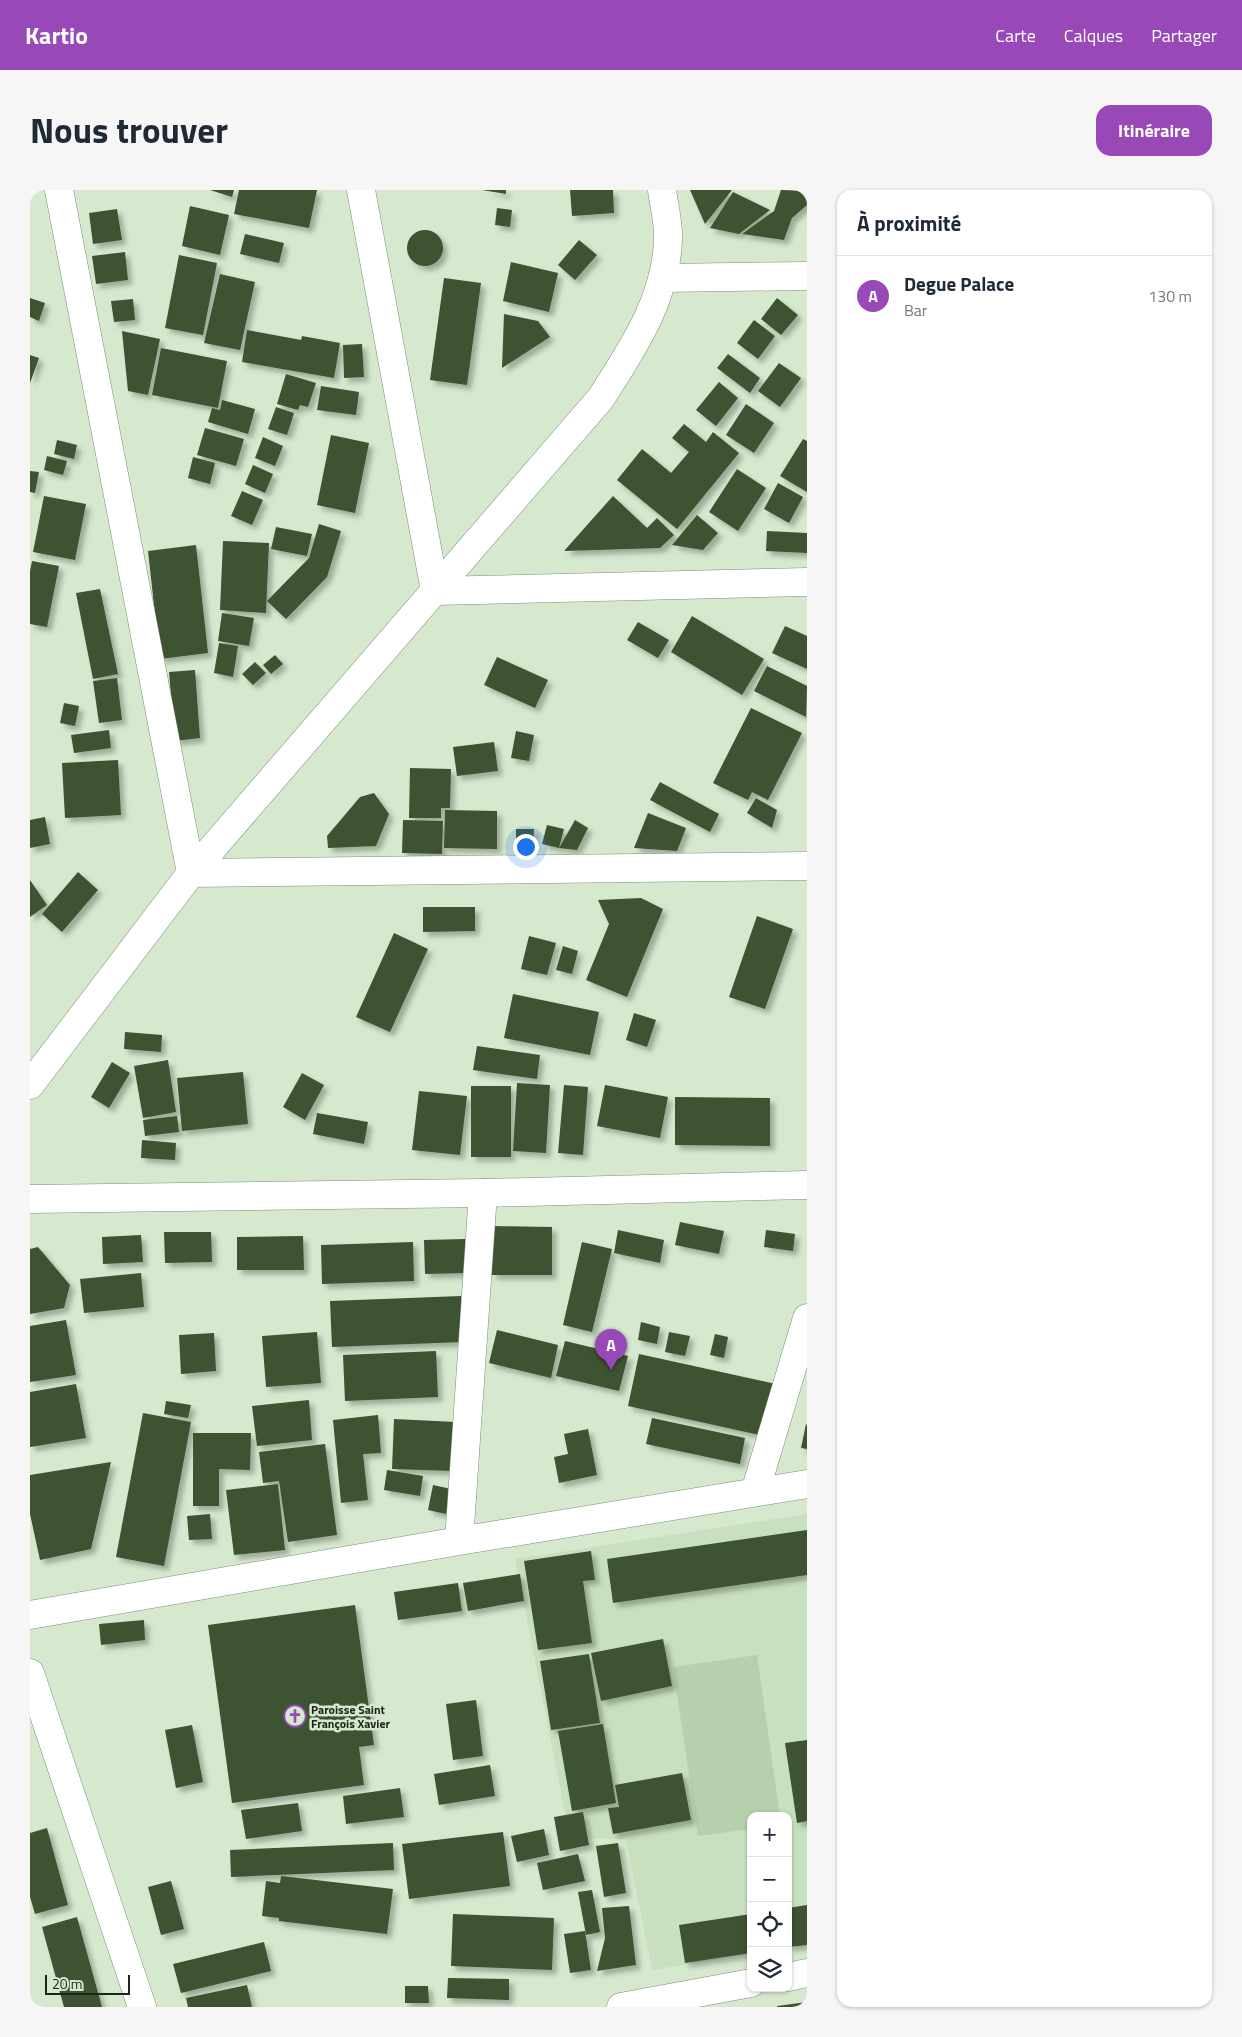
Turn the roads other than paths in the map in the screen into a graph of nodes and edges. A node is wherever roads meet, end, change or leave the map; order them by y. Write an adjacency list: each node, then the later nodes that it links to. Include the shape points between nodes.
1 (59, 190): 9 (street)
2 (361, 190): 7 (street)
3 (662, 190): 5 (street, via 668,239)
4 (807, 276): 5 (street)
5 (663, 278): 7 (street, via 648,321 602,398)
6 (807, 582): 7 (street)
7 (436, 591): 9 (street)
8 (807, 866): 9 (street)
9 (191, 873): 10 (street)
10 (30, 1085)
11 (807, 1185): 12 (street)
12 (483, 1192): 13 (street); 17 (street)
13 (30, 1199)
14 (807, 1318): 16 (street)
15 (807, 1484): 16 (street)
16 (755, 1492): 17 (street)
17 (459, 1541): 18 (street)
18 (30, 1615)
19 (30, 1673): 23 (street)
20 (807, 1973): 21 (street)
21 (792, 1976)
22 (747, 1984): 24 (street)
23 (142, 2007)
24 (620, 2007)

